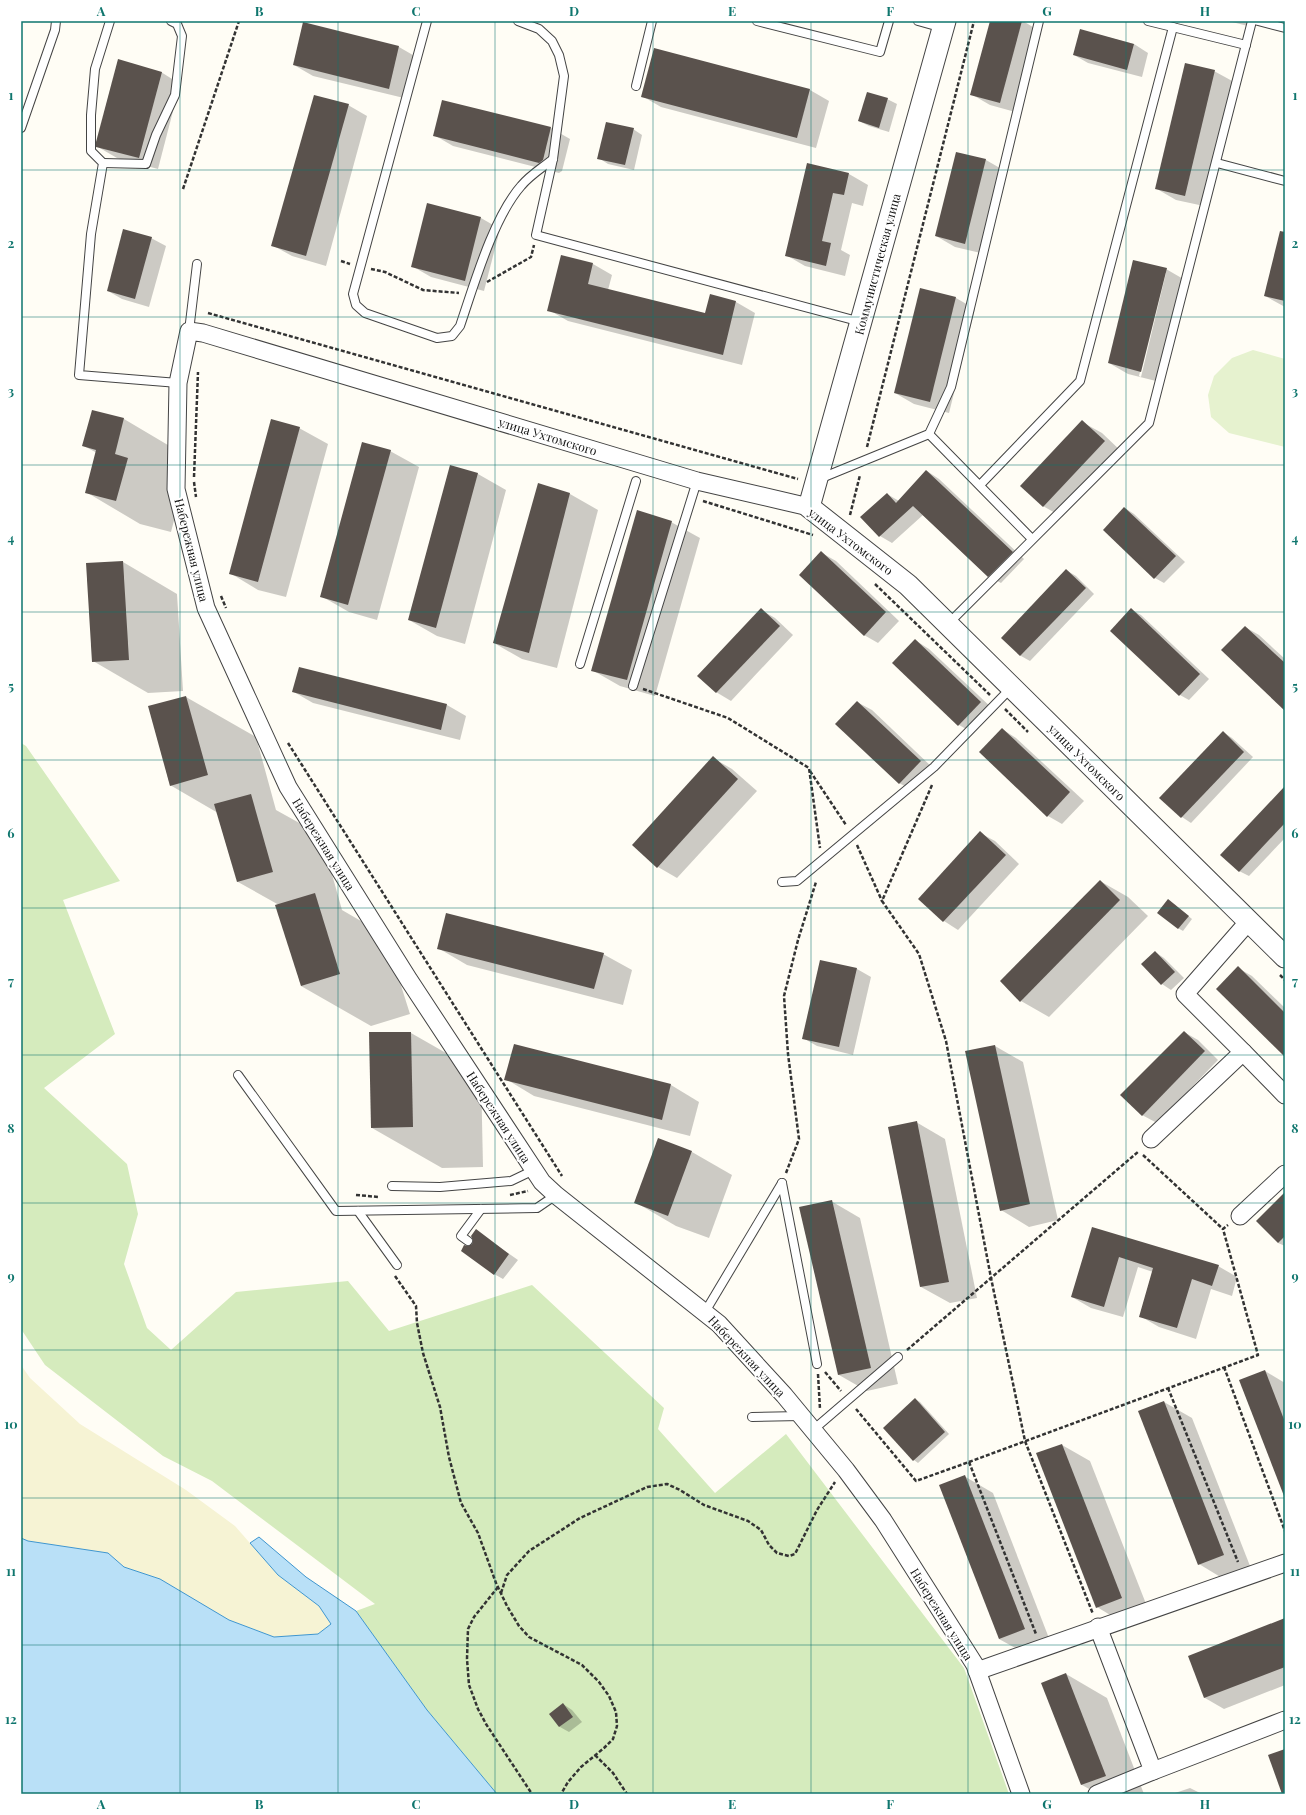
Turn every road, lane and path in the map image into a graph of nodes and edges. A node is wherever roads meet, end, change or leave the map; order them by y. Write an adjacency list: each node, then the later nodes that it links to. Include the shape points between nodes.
1 (56, 21): 21 (lane)
2 (110, 21): 23 (lane, via 95,69 91,115 91,151)
3 (171, 21): 23 (lane, via 177,24 182,36 174,95 146,164)
4 (239, 21): 26 (path)
5 (427, 21): 29 (lane)
6 (518, 21): 22 (lane, via 539,29 552,41 559,55 564,76)
7 (652, 21): 20 (lane)
8 (757, 21): 9 (lane, via 880,52)
9 (889, 21)
10 (918, 21): 16 (lane)
11 (974, 21): 37 (path)
12 (1039, 21): 36 (lane, via 951,387)
13 (1148, 21): 17 (lane)
14 (1252, 21): 19 (lane)
15 (1258, 21): 18 (lane)
16 (944, 24): 32 (street, Коммунистическая улица)
17 (1173, 27): 19 (lane); 41 (lane, via 1080,381)
18 (1285, 28)
19 (1246, 45): 24 (lane)
20 (636, 86)
21 (21, 128)
22 (554, 159): 29 (lane, via 519,188 508,206 495,231 460,326 452,336 437,338 365,313 356,305 354,294); 32 (lane, via 536,235)
23 (104, 163): 35 (lane, via 91,234 79,375)
24 (1217, 163): 25 (lane); 47 (lane, via 1149,423)
25 (1285, 181)
26 (183, 189)
27 (341, 262): 29 (path)
28 (197, 264): 33 (lane)
29 (361, 266): 30 (path, via 385,272)
30 (423, 290)
31 (208, 313): 38 (path)
32 (862, 322): 38 (street, Коммунистическая улица)
33 (189, 331): 35 (street, Набережная улица); 40 (street, улица Ухтомского)
34 (199, 370): 43 (path, via 194,484)
35 (178, 383): 64 (street, Набережная улица, via 176,489 206,608 288,787 409,980)
36 (929, 434): 37 (lane); 41 (lane)
37 (863, 461): 38 (lane); 45 (path)
38 (808, 480): 44 (street, Коммунистическая улица)
39 (636, 481): 51 (lane)
40 (697, 481): 42 (lane); 44 (street, улица Ухтомского)
41 (980, 485): 47 (lane)
42 (691, 498): 46 (path); 52 (lane)
43 (197, 499)
44 (809, 507): 50 (street, улица Ухтомского, via 908,585)
45 (850, 515)
46 (821, 537)
47 (1032, 539): 50 (lane)
48 (221, 594): 49 (path)
49 (226, 609)
50 (948, 624): 53 (street, улица Ухтомского)
51 (580, 664)
52 (633, 686): 56 (path, via 728,718 809,768)
53 (1012, 687): 55 (lane); 58 (street, улица Ухтомского)
54 (284, 738): 66 (path)
55 (943, 758): 56 (lane); 76 (path, via 882,901 919,954 946,1041)
56 (822, 861): 57 (lane, via 797,881); 67 (path, via 784,996 788,1054 799,1139)
57 (782, 882)
58 (1248, 921): 59 (street, улица Ухтомского); 60 (street, via 1185,994)
59 (1285, 957)
60 (1243, 1052): 62 (street); 63 (street)
61 (238, 1075): 71 (lane, via 336,1211)
62 (1285, 1095)
63 (1151, 1139)
64 (534, 1170): 68 (lane, via 511,1181 440,1187); 69 (street, Набережная улица)
65 (1285, 1174): 72 (street)
66 (565, 1181)
67 (782, 1183): 77 (lane); 80 (lane)
68 (392, 1186)
69 (556, 1195): 70 (lane, via 537,1208); 77 (street, Набережная улица)
70 (481, 1209): 71 (lane); 74 (lane, via 461,1236)
71 (358, 1211): 75 (lane)
72 (1240, 1216): 73 (path)
73 (1223, 1229): 76 (path, via 1139,1151); 81 (path, via 1258,1355)
74 (468, 1240)
75 (397, 1265)
76 (991, 1278): 79 (path); 87 (path)
77 (705, 1312): 84 (street, Набережная улица, via 719,1324)
78 (417, 1326): 93 (path, via 440,1407 461,1503 478,1533)
79 (898, 1358): 83 (lane)
80 (817, 1364): 83 (path); 86 (path)
81 (1224, 1367): 82 (path); 90 (path)
82 (1168, 1388): 87 (path); 92 (path)
83 (849, 1400): 86 (lane); 88 (path, via 916,1481)
84 (801, 1416): 85 (lane); 86 (street, Набережная улица)
85 (752, 1417)
86 (817, 1427): 89 (street, Набережная улица)
87 (1025, 1441): 88 (path); 95 (path)
88 (969, 1462): 96 (path)
89 (846, 1470): 94 (path, via 831,1485 795,1554 789,1556 777,1553 761,1530 748,1521 704,1506 667,1484 647,1487 580,1518 529,1551 507,1574); 97 (street, Набережная улица, via 883,1520)
90 (1285, 1531)
91 (1285, 1563): 92 (street)
92 (1244, 1577): 95 (street)
93 (498, 1587): 94 (path); 101 (path, via 474,1617 468,1629 466,1659 470,1685 486,1724)
94 (501, 1593): 99 (path, via 519,1626 529,1637 582,1666 609,1696 616,1712 617,1726 612,1739)
95 (1098, 1627): 96 (street); 100 (street)
96 (1041, 1648): 97 (street)
97 (977, 1671): 104 (street, Набережная улица)
98 (1285, 1720): 100 (street)
99 (595, 1755): 102 (path, via 572,1777); 103 (path, via 613,1773)
100 (1153, 1771): 105 (street)
101 (532, 1794)
102 (561, 1794)
103 (627, 1794)
104 (1021, 1794)
105 (1097, 1794)

